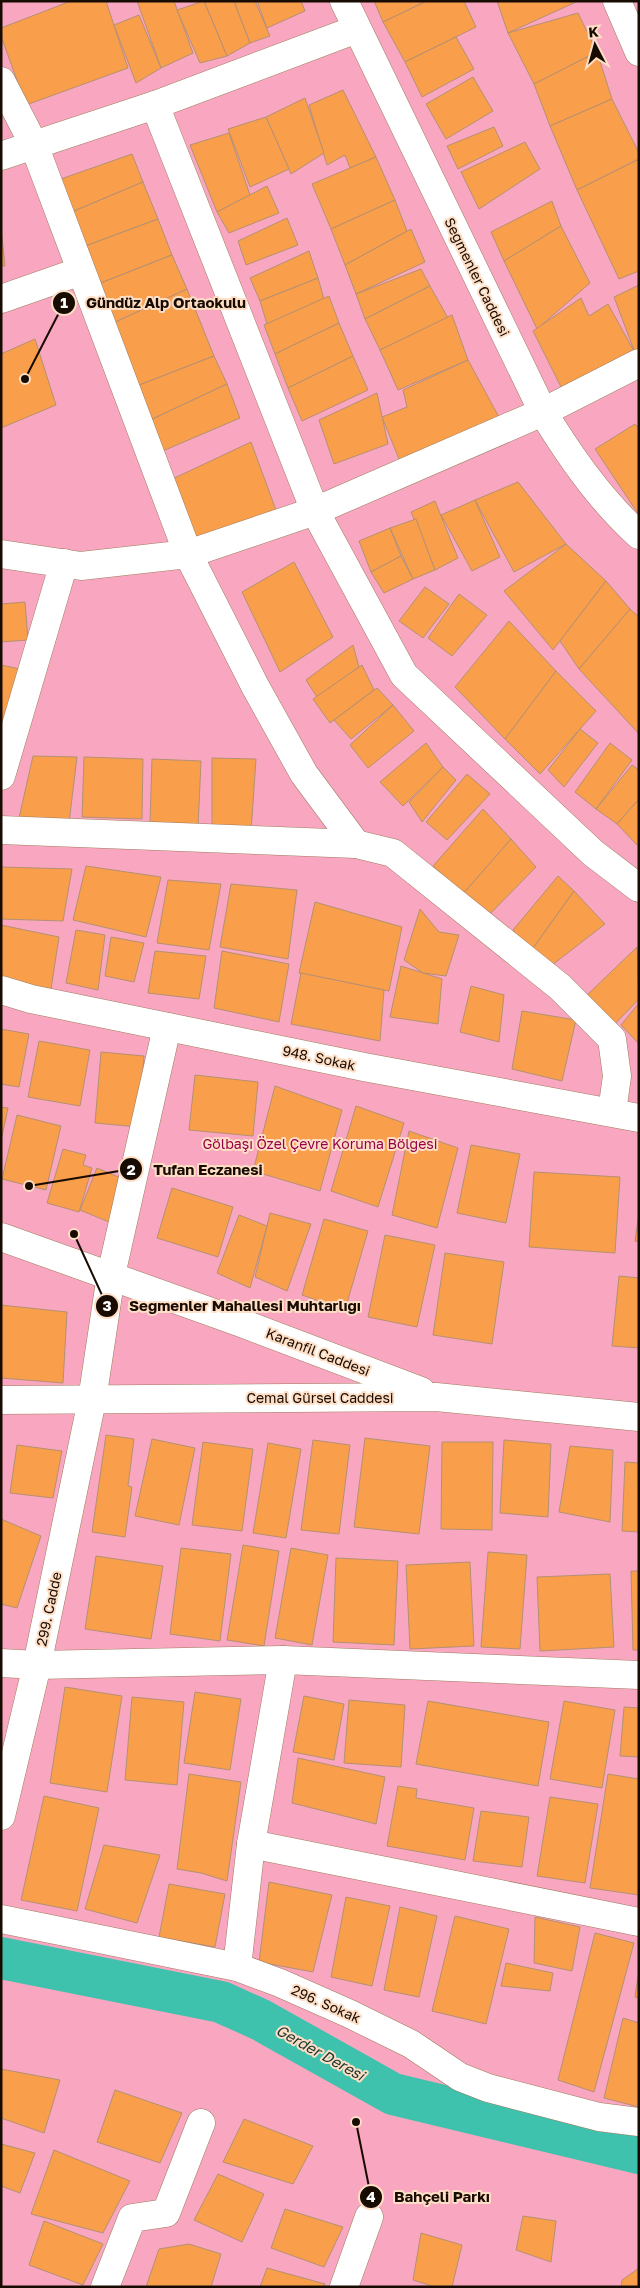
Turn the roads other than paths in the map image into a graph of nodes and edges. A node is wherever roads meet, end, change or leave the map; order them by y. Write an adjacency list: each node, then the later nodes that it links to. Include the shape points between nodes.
1 (344, 1): 3 (street, Seğmenler Caddesi)
2 (617, 1): 4 (street)
3 (357, 29): 6 (street); 12 (street, Seğmenler Caddesi)
4 (639, 52)
5 (1, 81): 7 (street)
6 (155, 105): 7 (street); 13 (street)
7 (34, 145): 8 (street); 9 (street)
8 (1, 156)
9 (81, 271): 10 (street); 16 (street)
10 (1, 299)
11 (639, 363): 12 (street)
12 (543, 412): 13 (street); 14 (street, Seğmenler Caddesi, via 588,479)
13 (315, 511): 16 (street); 21 (street, via 404,675 593,853)
14 (639, 535)
15 (1, 554): 17 (street)
16 (188, 554): 17 (street, via 81,566); 20 (street, via 304,774)
17 (64, 563): 18 (street)
18 (1, 776)
19 (1, 830): 20 (street)
20 (356, 844): 24 (street, via 394,852 560,987 612,1039 617,1076)
21 (639, 888)
22 (1, 990): 23 (street, 948. Sokak)
23 (166, 1026): 24 (street, 948. Sokak, via 364,1067); 27 (street, 299. Cadde)
24 (612, 1112): 25 (street, 948. Sokak)
25 (639, 1118)
26 (1, 1237): 27 (street, Karanfil Caddesi)
27 (112, 1275): 28 (street, Karanfil Caddesi); 30 (street, 299. Cadde)
28 (436, 1397): 30 (street, Cemal Gürsel Caddesi); 31 (street, Cemal Gürsel Caddesi)
29 (1, 1400): 30 (street, Cemal Gürsel Caddesi)
30 (92, 1400): 34 (street, 299. Cadde)
31 (639, 1417)
32 (283, 1660): 34 (street); 35 (street); 37 (street)
33 (1, 1662): 34 (street)
34 (38, 1665): 36 (street, 299. Cadde)
35 (639, 1674)
36 (1, 1816)
37 (251, 1844): 39 (street); 40 (street)
38 (1, 1919): 40 (street, 296. Sokak)
39 (639, 1922)
40 (237, 1967): 41 (street, 296. Sokak, via 367,2022 411,2044 460,2077 488,2088 599,2117)
41 (639, 2122)
42 (201, 2123): 44 (street, via 166,2213 132,2218)
43 (369, 2217): 45 (street)
44 (105, 2287)
45 (344, 2287)

